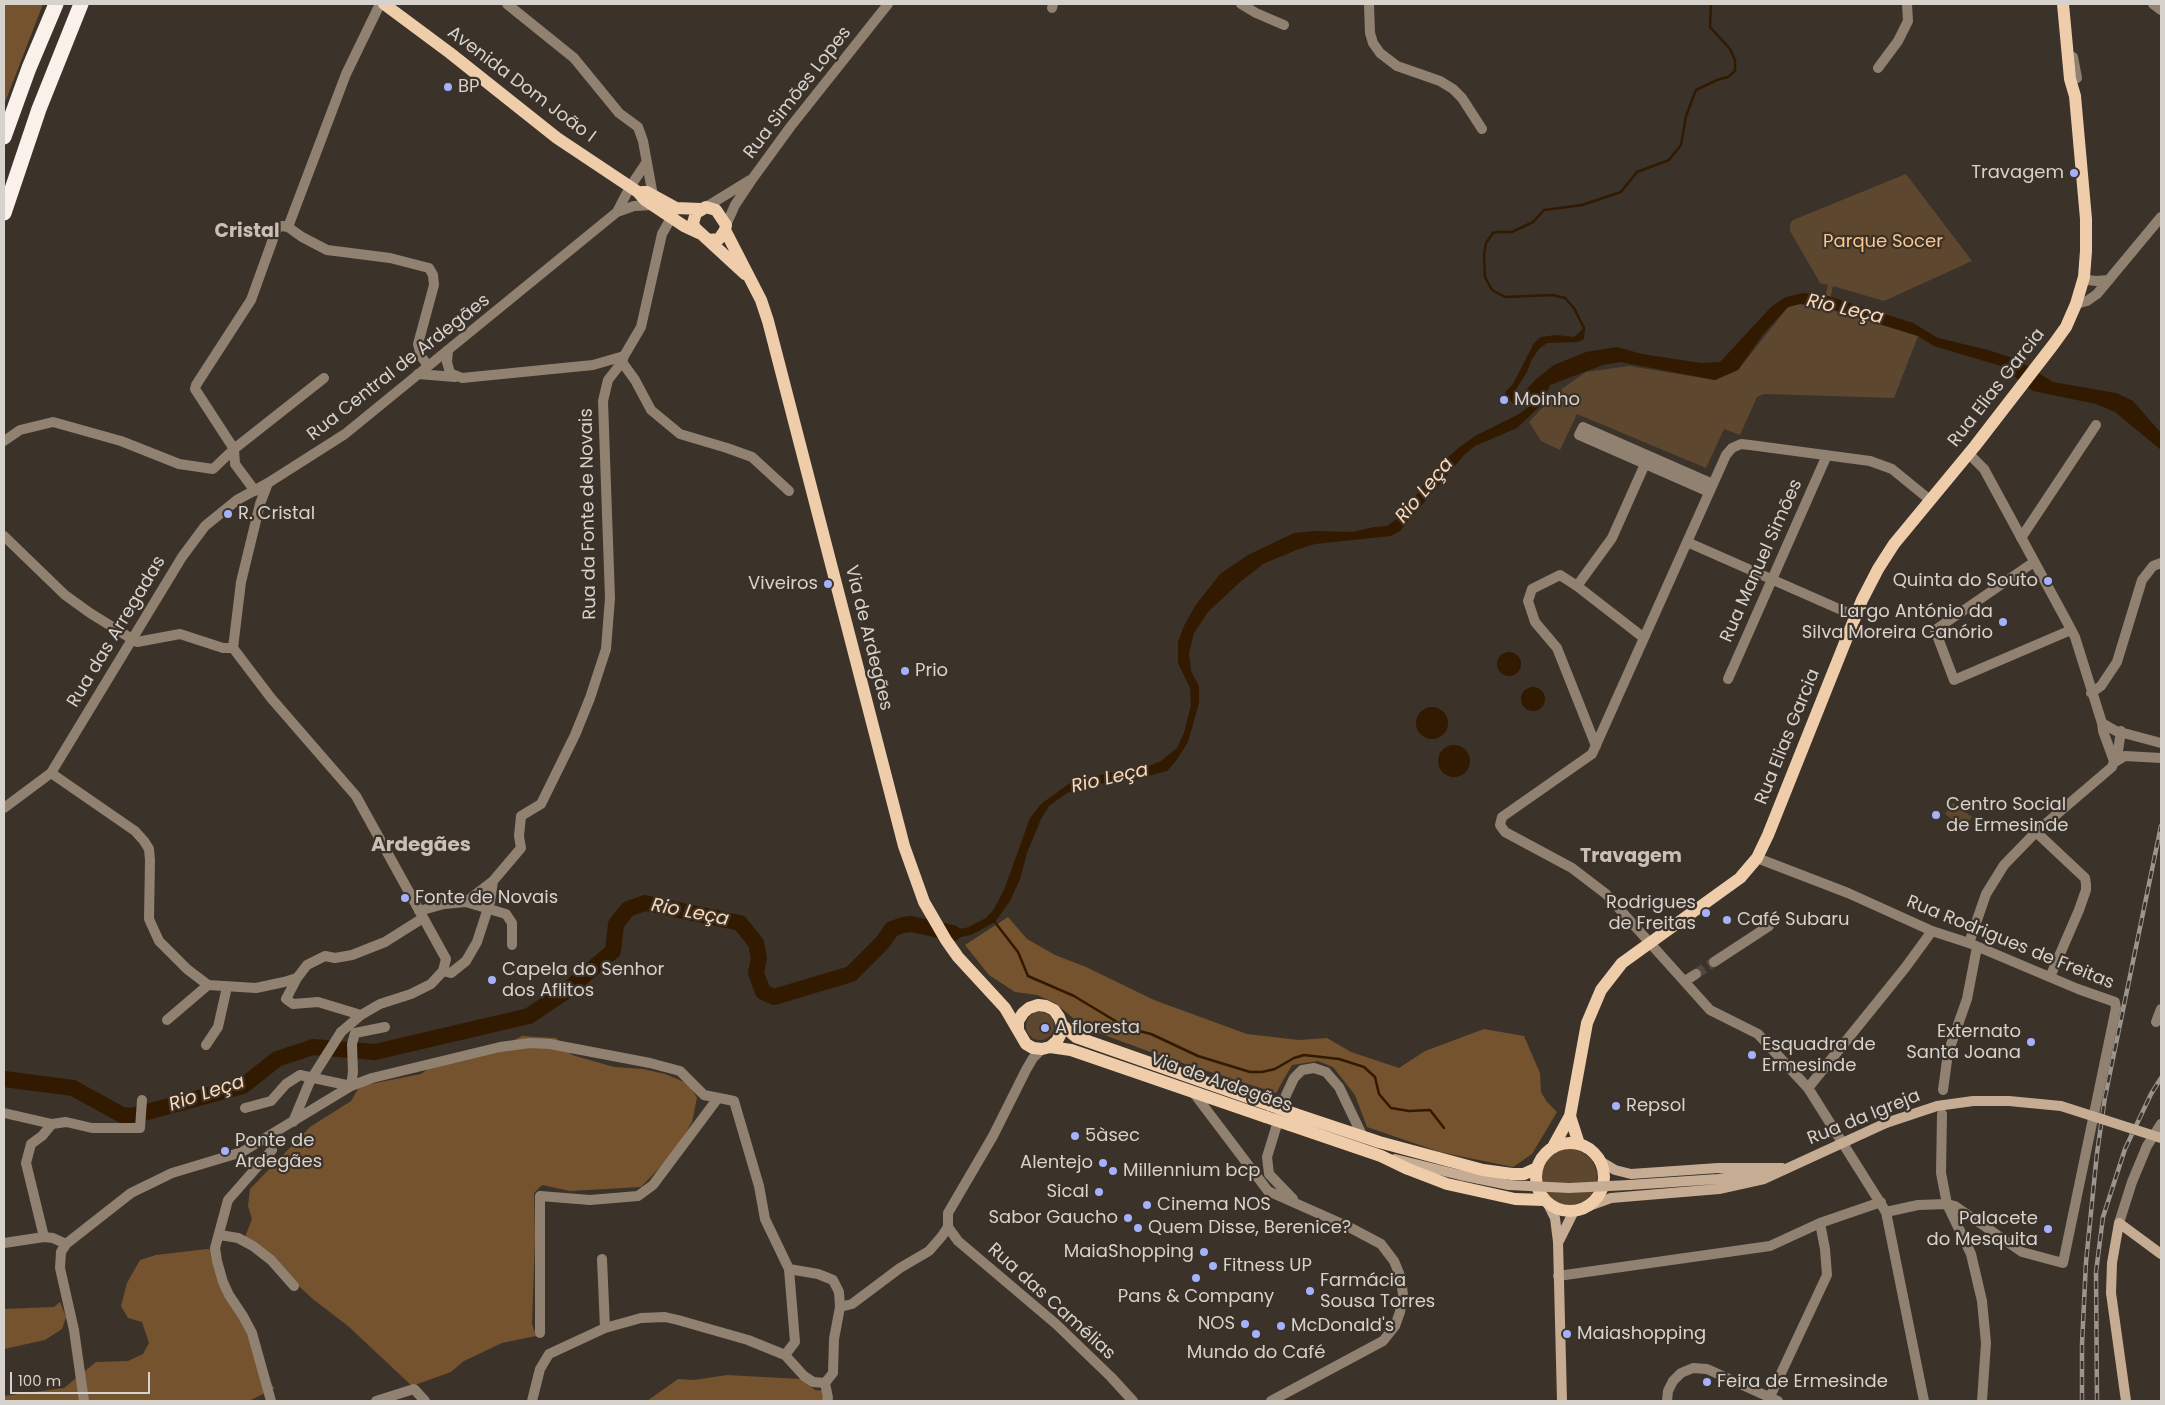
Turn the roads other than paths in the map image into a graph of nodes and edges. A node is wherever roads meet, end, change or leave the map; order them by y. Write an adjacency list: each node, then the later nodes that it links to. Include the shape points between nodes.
1 (56, 4): 20 (highway)
2 (81, 4): 27 (highway, via 38,108)
3 (380, 4): 30 (street, via 346,74)
4 (384, 4): 23 (main road, Avenida Dom João I, via 557,138)
5 (507, 4): 21 (street, via 567,52 619,113 638,127)
6 (888, 4): 22 (street, Rua Simões Lopes)
7 (1241, 4): 15 (street)
8 (1369, 4): 19 (street, via 1370,33 1380,53 1397,66 1453,89)
9 (1907, 4): 16 (street, via 1908,20 1898,41)
10 (2063, 4): 18 (main road, via 2070,79)
11 (2067, 4): 17 (street)
12 (2071, 4): 17 (main road)
13 (2153, 4): 14 (street)
14 (2161, 10)
15 (1284, 25)
16 (1878, 68)
17 (2077, 78): 18 (main road)
18 (2075, 96): 35 (main road, Rua Elias Garcia, via 2086,219)
19 (1482, 129)
20 (4, 137)
21 (646, 163): 23 (street, Rua Central de Ardegães); 24 (street)
22 (753, 178): 25 (street, Rua Simões Lopes); 31 (street, Rua Simões Lopes)
23 (634, 189): 24 (main road, Avenida Dom João I, via 647,192); 26 (street, Rua Central de Ardegães)
24 (653, 200): 25 (main road, Avenida Dom João I, via 676,208); 26 (street, Rua Central de Ardegães); 29 (main road, Avenida Dom João I)
25 (703, 208): 31 (main road, via 716,210); 32 (main road, via 696,212 694,223)
26 (617, 212): 37 (street, Rua Central de Ardegães)
27 (4, 213)
28 (2161, 217): 33 (street)
29 (671, 218): 32 (main road, Avenida Dom João I); 38 (street, via 662,234 641,327)
30 (288, 227): 39 (street, via 327,250 390,258 429,268 434,284 418,344); 45 (street, via 277,228 251,300 195,389)
31 (726, 227): 32 (main road, via 719,238); 34 (main road, Via de Ardegães)
32 (704, 236): 34 (main road, Via de Ardegães)
33 (2109, 280): 35 (street); 36 (street, via 2097,294)
34 (752, 281): 95 (main road, Via de Ardegães, via 768,321 904,846 924,902 958,957)
35 (2082, 283): 36 (main road, Rua Elias Garcia)
36 (2076, 304): 46 (main road, Rua Elias Garcia, via 2066,327)
37 (448, 350): 39 (street, Rua Central de Ardegães); 41 (street, via 447,362)
38 (623, 359): 41 (street, via 475,378); 52 (street, via 651,410 680,434 752,457); 79 (street, Rua da Fonte de Novais, via 608,380 603,401 610,598 606,649 575,735 541,804 521,816 521,848)
39 (428, 366): 40 (street, Rua Central de Ardegães)
40 (418, 374): 41 (street); 49 (street, Rua Central de Ardegães, via 346,434)
41 (453, 375)
42 (324, 378): 45 (street)
43 (2096, 425): 55 (street)
44 (4, 441): 45 (street, via 20,430 53,422 121,440 179,464 214,469)
45 (234, 449): 51 (street, via 235,464)
46 (1969, 454): 53 (main road, Rua Elias Garcia); 55 (street, via 1984,470)
47 (1826, 455): 50 (street, via 1741,444 1726,455); 53 (street, via 1870,461 1892,469); 59 (street, Rua Manuel Simões)
48 (1645, 464): 50 (street); 50 (street, via 1579,435 1582,427); 60 (street, via 1612,538)
49 (268, 483): 51 (street, Rua das Arregadas); 65 (street, via 241,582)
50 (1711, 488): 56 (street)
51 (255, 491): 64 (street, Rua das Arregadas, via 237,500 205,526)
52 (789, 491)
53 (1930, 500): 61 (main road, Rua Elias Garcia, via 1894,544)
54 (4, 536): 64 (street, via 65,595)
55 (2021, 538): 57 (street)
56 (1687, 542): 59 (street); 63 (street)
57 (2034, 562): 62 (street); 62 (street, via 1935,630 1954,680)
58 (2161, 563): 67 (street, via 2147,571 2142,580 2117,662 2101,686)
59 (1772, 580): 61 (street); 66 (street, Rua Manuel Simões)
60 (1577, 586): 63 (street); 72 (street, via 1560,575 1532,589 1528,602 1535,622 1557,648)
61 (1855, 616): 78 (main road, Rua Elias Garcia)
62 (2071, 630): 67 (street)
63 (1644, 638): 72 (street)
64 (132, 639): 65 (street, via 137,642 180,634 223,648); 75 (street, Rua das Arregadas)
65 (233, 648): 82 (street, via 271,698 356,796)
66 (1728, 679)
67 (2091, 692): 68 (street)
68 (2102, 723): 69 (street); 71 (street)
69 (2119, 731): 70 (street); 71 (street, via 2113,734); 74 (street)
70 (2161, 743)
71 (2110, 745): 74 (street)
72 (1596, 746): 85 (street, via 1592,754 1502,817 1500,825 1505,832 1572,868 1606,894)
73 (2161, 758): 74 (street, via 2126,756)
74 (2114, 762): 77 (street)
75 (51, 773): 76 (street, Rua das Arregadas); 94 (street, via 144,840 150,860 149,919 159,941)
76 (4, 808)
77 (2036, 832): 87 (street, via 2004,865 1986,894); 91 (street, via 2085,878 2086,884 2079,910)
78 (1757, 858): 84 (street, Rua Rodrigues de Freitas, via 1848,893); 85 (main road, Rua Elias Garcia, via 1740,878)
79 (493, 881): 80 (street, Rua da Fonte de Novais); 81 (street, Rua da Fonte de Novais)
80 (466, 902): 81 (street); 82 (street, via 444,904)
81 (488, 907): 86 (street, via 506,914 512,923); 89 (street, Rua da Fonte de Novais, via 477,942 466,961 451,973)
82 (421, 915): 89 (street, via 446,959); 92 (street, via 385,942 352,955 325,956 307,965)
83 (1769, 926): 88 (street)
84 (1932, 931): 87 (street, Rua Rodrigues de Freitas); 108 (street)
85 (1650, 942): 93 (street); 117 (main road, Rua Elias Garcia, via 1622,963 1601,990 1587,1023)
86 (512, 945)
87 (1973, 945): 91 (street, Rua Rodrigues de Freitas); 109 (street, via 1967,999 1948,1053)
88 (1714, 962)
89 (443, 971): 99 (street, via 431,984 380,1004)
90 (1696, 974): 93 (street)
91 (2050, 977): 141 (street, Rua Rodrigues de Freitas, via 2115,1002 2116,1008 2063,1263 2022,1252)
92 (297, 978): 96 (street, via 256,988); 99 (street, via 286,999 293,1004 318,1002)
93 (1685, 981): 108 (street, via 1714,1013 1758,1034)
94 (208, 985): 96 (street); 100 (street)
95 (986, 986): 97 (main road, Via de Ardegães, via 1013,1004); 104 (main road, Via de Ardegães)
96 (226, 987): 105 (street, via 218,1027)
97 (1029, 1008): 102 (main road, Via de Ardegães, via 1038,1005 1054,1010); 104 (main road, via 1022,1013)
98 (2161, 1009): 101 (street)
99 (361, 1016): 119 (street, bridge, via 341,1032 310,1081)
100 (167, 1020)
101 (2156, 1022)
102 (1062, 1025): 106 (main road, via 1057,1041); 114 (main road, Via de Ardegães, via 1076,1036)
103 (385, 1027): 107 (street, via 355,1033)
104 (1018, 1029): 106 (main road, Via de Ardegães, via 1026,1044 1033,1048)
105 (206, 1045)
106 (1046, 1048): 110 (main road, Via de Ardegães, via 1071,1050); 144 (street, via 1033,1058 1026,1070 993,1136 948,1213)
107 (351, 1086): 111 (street, via 463,1056 530,1043 550,1044 680,1071 704,1095); 113 (street, via 300,1075 286,1084 271,1101); 119 (street)
108 (1808, 1088): 126 (street)
109 (1943, 1090)
110 (1193, 1092): 114 (main road, Via de Ardegães); 136 (street, via 1268,1191)
111 (718, 1098): 153 (street, via 734,1101 759,1186 765,1219); 158 (street, via 653,1185 638,1196 590,1200 540,1196)
112 (142, 1100): 120 (street, via 140,1128 92,1128 66,1122)
113 (245, 1108)
114 (1268, 1111): 118 (main road, Via de Ardegães, bridge)
115 (4, 1113): 120 (street)
116 (1942, 1114): 137 (street, via 1941,1173)
117 (1570, 1116): 127 (main road); 128 (main road, Rua Elias Garcia)
118 (1292, 1120): 122 (main road, Via de Ardegães); 129 (main road, Via de Ardegães)
119 (293, 1122): 123 (street)
120 (52, 1124): 147 (street, via 30,1144 27,1158)
121 (2161, 1124): 143 (street, via 2147,1146)
122 (1363, 1137): 125 (main road, Via de Ardegães); 136 (street, via 1340,1087 1326,1072 1314,1068 1302,1070 1286,1095 1268,1157 1269,1174)
123 (266, 1138): 146 (street, via 272,1150 228,1200); 150 (street, via 242,1152 172,1173 131,1193)
124 (2161, 1138): 126 (main road, Rua da Igreja, bridge, via 2061,1106 1988,1100 1946,1104 1916,1112)
125 (1379, 1142): 131 (main road, Via de Ardegães, via 1483,1170 1524,1174); 133 (main road, Via de Ardegães)
126 (1844, 1142): 132 (main road, Rua da Igreja); 135 (street)
127 (1580, 1144): 128 (main road); 130 (main road, via 1592,1150)
128 (1553, 1147): 131 (main road, via 1540,1159)
129 (1381, 1156): 133 (main road, Via de Ardegães); 134 (main road, Via de Ardegães, via 1447,1184 1515,1199)
130 (1600, 1161): 132 (main road, Rua da Igreja, via 1631,1174 1718,1168); 138 (main road, via 1604,1176 1601,1192)
131 (1537, 1168): 134 (main road, via 1537,1188)
132 (1786, 1168): 133 (main road, Rua da Igreja, bridge, via 1718,1179 1569,1188 1509,1185); 138 (main road, Rua da Igreja, via 1764,1179 1719,1189 1611,1198)
133 (1460, 1175)
134 (1546, 1202): 139 (main road, via 1564,1211); 148 (main road, via 1555,1218)
135 (1881, 1202): 140 (street); 142 (street)
136 (1298, 1203): 169 (street, via 1381,1244 1394,1261 1403,1295 1395,1326 1383,1341)
137 (1947, 1204): 140 (street, via 1918,1205); 141 (street); 145 (street)
138 (1586, 1207): 139 (main road)
139 (1574, 1211): 148 (main road)
140 (1886, 1212): 172 (street)
141 (1976, 1220): 145 (street)
142 (1820, 1223): 154 (street, via 1770,1246); 161 (street, via 1827,1275)
143 (2119, 1223): 151 (main road); 174 (main road, via 2111,1293)
144 (948, 1227): 156 (street, via 928,1251 852,1304); 168 (street, Rua das Camélias, via 958,1241 1056,1324)
145 (1960, 1230): 173 (street, via 1971,1254 1982,1302 1986,1343)
146 (220, 1235): 155 (street, via 238,1238 253,1246 271,1260); 163 (street, via 215,1248 217,1261 229,1295 252,1333)
147 (44, 1237): 149 (street); 150 (street)
148 (1558, 1242): 154 (main road)
149 (4, 1243)
150 (66, 1244): 162 (street, via 61,1252 60,1268 74,1330)
151 (2161, 1254)
152 (602, 1260): 157 (street)
153 (789, 1269): 156 (street, via 833,1280 839,1292); 159 (street, via 795,1342)
154 (1558, 1276): 170 (main road)
155 (294, 1286)
156 (840, 1306): 160 (street, via 834,1339 833,1373)
157 (605, 1328): 159 (street, via 641,1318 665,1318 748,1340); 166 (street, via 549,1354 540,1369)
158 (540, 1333)
159 (785, 1355): 160 (street, via 812,1382)
160 (825, 1384): 167 (street)
161 (1772, 1400): 171 (street, via 1707,1369 1693,1368 1673,1381)
162 (84, 1401)
163 (271, 1401)
164 (376, 1401): 165 (street, via 414,1389)
165 (425, 1401)
166 (532, 1401)
167 (827, 1401)
168 (1133, 1401)
169 (1272, 1401)
170 (1562, 1401)
171 (1667, 1401)
172 (1924, 1401)
173 (1982, 1401)
174 (2126, 1401)

